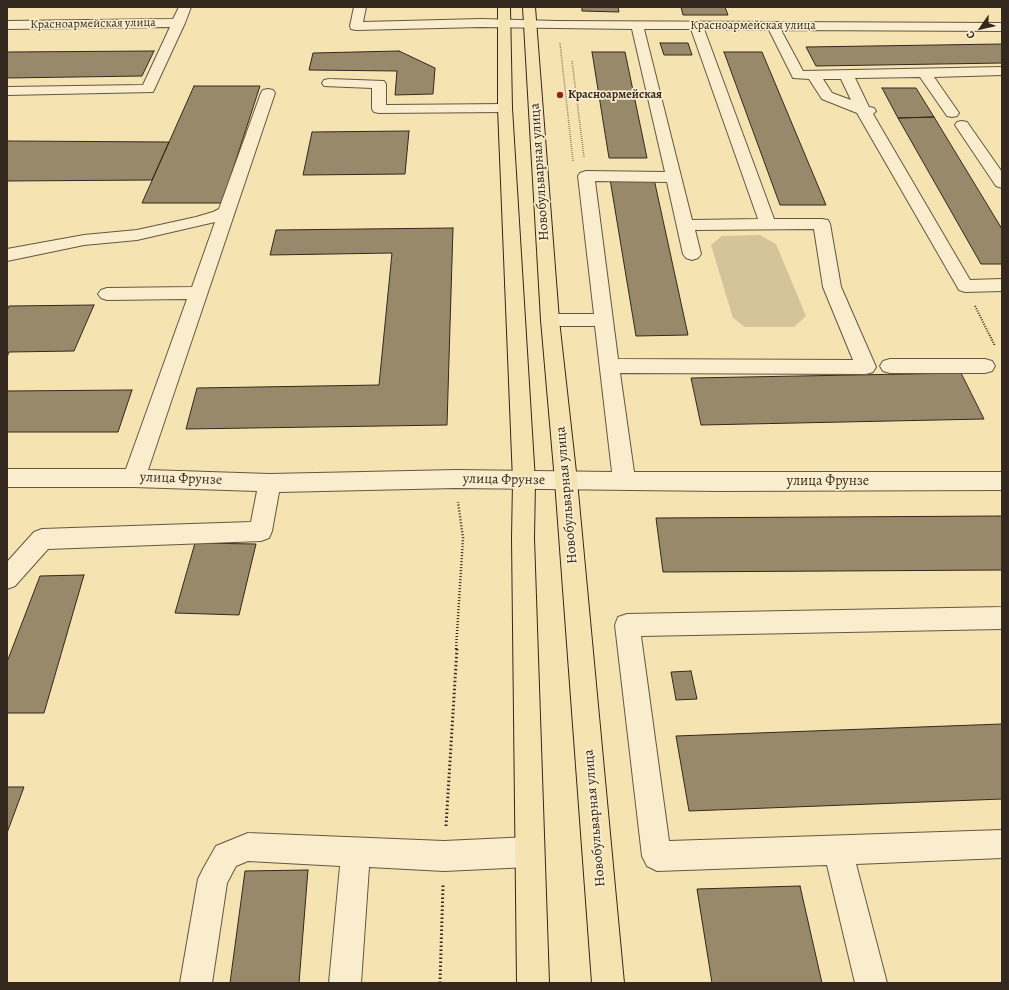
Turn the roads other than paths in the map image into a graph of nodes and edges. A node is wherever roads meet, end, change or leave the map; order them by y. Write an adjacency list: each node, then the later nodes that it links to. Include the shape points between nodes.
1 (186, 7): 6 (street)
2 (360, 7): 7 (street, Красноармейская улица, via 356,26)
3 (504, 7): 7 (main road)
4 (728, 13): 11 (street)
5 (530, 16): 7 (street, Красноармейская улица); 9 (street, Красноармейская улица); 39 (main road, Новобульварная улица)
6 (179, 23): 8 (street, Красноармейская улица); 23 (street, via 148,88)
7 (505, 24): 25 (main road)
8 (7, 25)
9 (637, 25): 10 (street, Красноармейская улица, via 654,19); 29 (street)
10 (696, 25): 11 (street, Красноармейская улица); 33 (street)
11 (733, 26): 12 (street, Красноармейская улица)
12 (773, 26): 13 (street, Красноармейская улица); 17 (street, via 798,75)
13 (1002, 28)
14 (1002, 71): 15 (street)
15 (924, 72): 16 (street); 20 (street)
16 (846, 74): 17 (street); 21 (street)
17 (813, 75): 26 (street, via 827,96)
18 (329, 83): 25 (street, via 379,84 379,109)
19 (919, 86): 20 (street)
20 (934, 86): 27 (street)
21 (852, 88): 22 (street); 26 (street)
22 (867, 88)
23 (7, 91)
24 (268, 93): 31 (street)
25 (505, 108): 46 (main road)
26 (868, 111): 36 (street, via 965,286)
27 (952, 113)
28 (962, 125): 30 (street)
29 (673, 177): 32 (street); 40 (street, via 586,176)
30 (1002, 183)
31 (228, 211): 35 (street, via 196,222 137,234 84,240); 37 (street)
32 (685, 225): 33 (street); 34 (street)
33 (768, 225): 41 (street, via 822,224 832,287 866,366)
34 (692, 254)
35 (7, 255)
36 (1002, 285)
37 (199, 293): 38 (street); 45 (street)
38 (107, 294)
39 (550, 320): 40 (street); 47 (main road, Новобульварная улица)
40 (604, 320): 41 (street)
41 (609, 366): 48 (street)
42 (890, 366): 43 (street)
43 (985, 366)
44 (7, 478): 45 (street, улица Фрунзе)
45 (134, 478): 50 (street, улица Фрунзе)
46 (524, 480): 47 (street, улица Фрунзе); 50 (street, улица Фрунзе); 56 (main road)
47 (566, 481): 48 (street, улица Фрунзе); 60 (main road, Новобульварная улица)
48 (624, 481): 49 (street, улица Фрунзе)
49 (1002, 481)
50 (270, 483): 51 (street, via 261,531 42,539)
51 (7, 579)
52 (1002, 619): 54 (street, via 627,626 657,856)
53 (1002, 844): 54 (street)
54 (838, 849): 61 (street)
55 (356, 852): 56 (street, via 444,856); 57 (street, via 248,847 226,856 213,879); 58 (street)
56 (529, 852): 59 (main road)
57 (196, 983)
58 (345, 983)
59 (533, 983)
60 (608, 983)
61 (871, 983)

